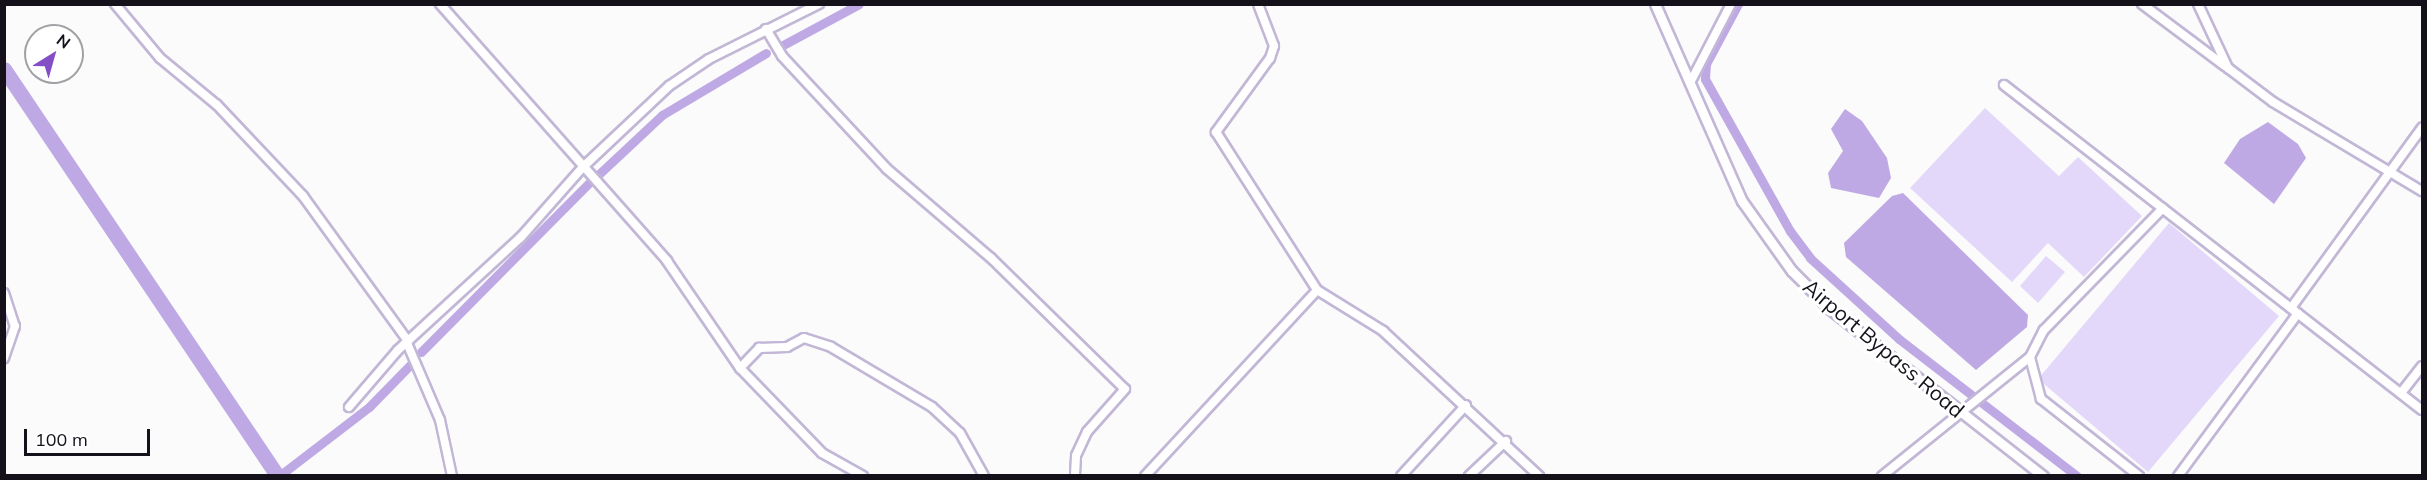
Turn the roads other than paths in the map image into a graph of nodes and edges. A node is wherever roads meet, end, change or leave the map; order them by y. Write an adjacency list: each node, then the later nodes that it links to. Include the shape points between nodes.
1 (115, 4): 21 (street, via 160,58 217,105 303,196)
2 (440, 4): 14 (street, via 566,141)
3 (819, 4): 9 (street)
4 (1258, 4): 18 (street, via 1274,46 1270,58 1216,132)
5 (1655, 4): 11 (street, Airport Bypass Road)
6 (1731, 4): 11 (street)
7 (2142, 4): 10 (street)
8 (2198, 4): 10 (street)
9 (766, 29): 14 (street, via 669,86); 35 (street, via 782,56 887,169 991,258 1125,389 1087,432 1076,456)
10 (2228, 68): 15 (street, via 2272,102)
11 (1690, 83): 30 (street, Airport Bypass Road, via 1742,201 1792,271 1830,309)
12 (2004, 84): 17 (street)
13 (2422, 128): 15 (street)
14 (583, 167): 21 (street, via 521,237); 25 (street, via 667,261)
15 (2390, 171): 16 (street); 20 (street)
16 (2422, 191)
17 (2163, 208): 20 (street); 22 (street, via 2044,330)
18 (1317, 290): 27 (street, via 1383,331); 36 (street)
19 (4, 293): 23 (street, via 15,326)
20 (2295, 310): 26 (street); 43 (street)
21 (407, 342): 28 (street); 32 (street, via 440,420)
22 (2030, 357): 30 (street); 42 (street, via 2041,399)
23 (4, 358)
24 (2422, 366): 26 (street)
25 (740, 368): 33 (street, via 822,453); 34 (street, via 759,348 787,347 804,338 831,347 932,407 960,433)
26 (2401, 393): 29 (street)
27 (1466, 405): 31 (street); 37 (street)
28 (349, 407)
29 (2422, 410)
30 (1959, 411): 40 (street); 41 (street, Airport Bypass Road)
31 (1506, 441): 38 (street); 39 (street)
32 (452, 476)
33 (863, 476)
34 (984, 476)
35 (1075, 476)
36 (1145, 476)
37 (1401, 476)
38 (1469, 476)
39 (1539, 476)
40 (1882, 476)
41 (2043, 476)
42 (2139, 476)
43 (2178, 476)

